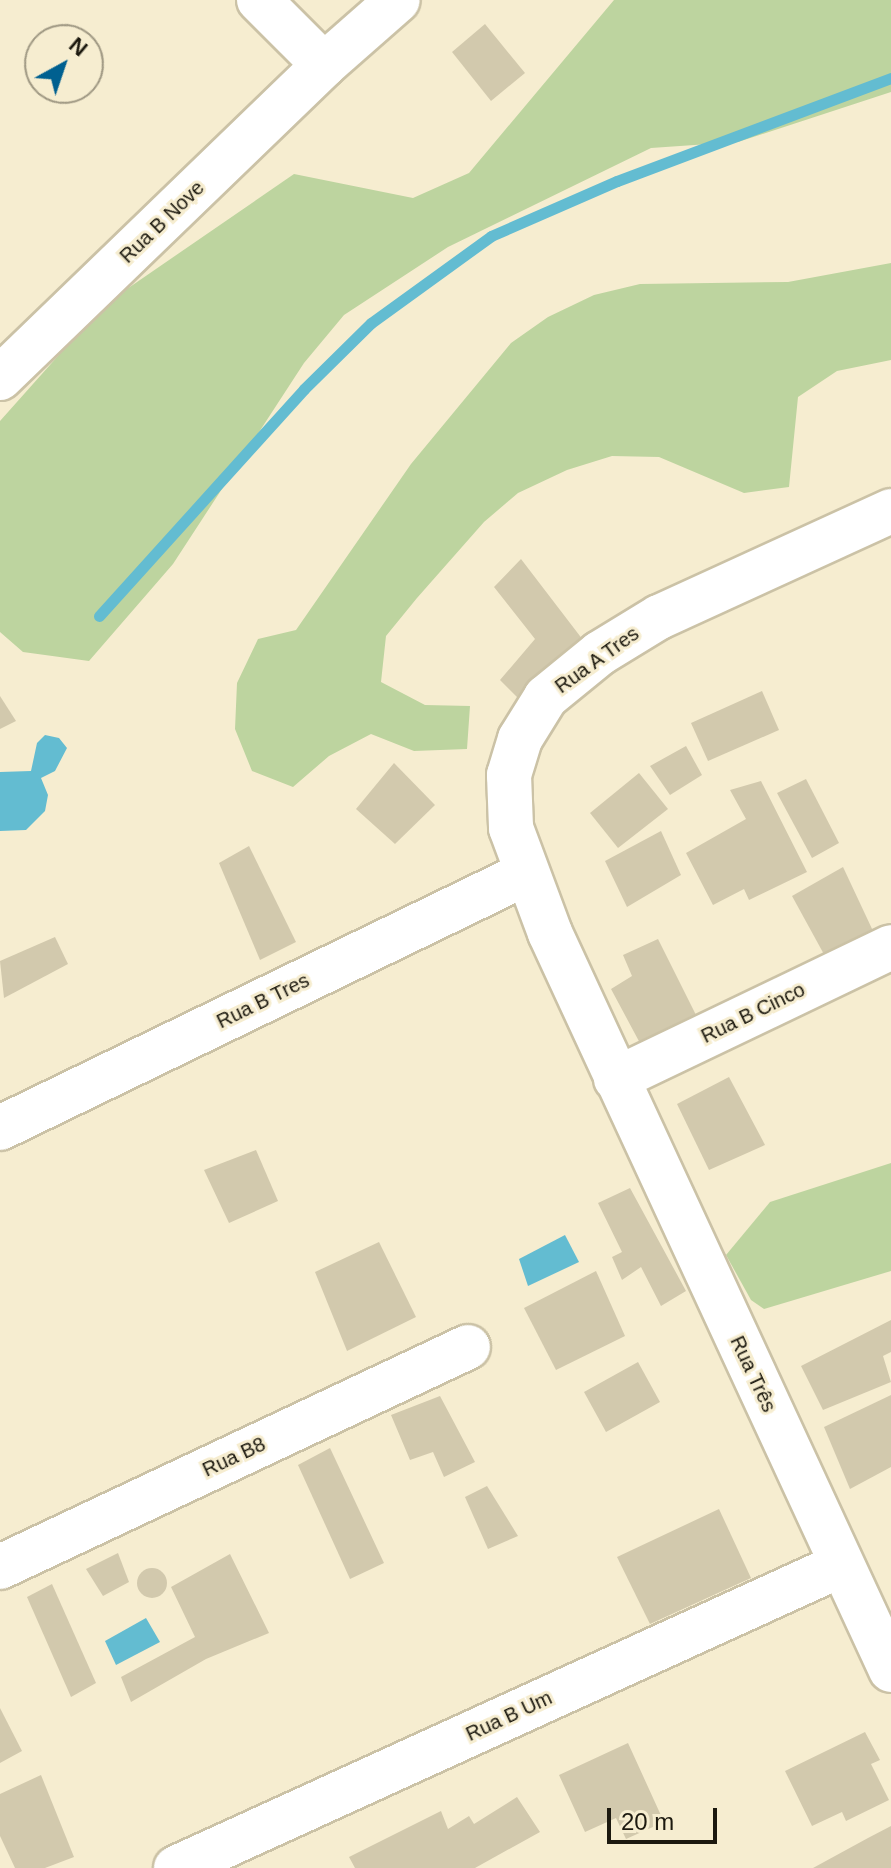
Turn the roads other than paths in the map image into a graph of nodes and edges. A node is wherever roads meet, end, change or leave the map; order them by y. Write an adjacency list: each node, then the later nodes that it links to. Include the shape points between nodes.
1 (259, 0): 3 (street)
2 (398, 0): 3 (street, Rua B Nove)
3 (324, 65): 4 (street, Rua B Nove)
4 (0, 378)
5 (891, 511): 6 (street, Rua A Tres, via 659,617 600,653 546,697 520,739 509,775 511,828)
6 (525, 874): 8 (street, Rua A Tres); 9 (street, Rua B Tres)
7 (891, 947): 8 (street, Rua B Cinco)
8 (616, 1079): 11 (street, Rua Três)
9 (0, 1128)
10 (468, 1347): 12 (street, Rua B8)
11 (841, 1565): 13 (street, Rua Três); 14 (street, Rua B Um)
12 (0, 1567)
13 (891, 1670)
14 (176, 1868)

